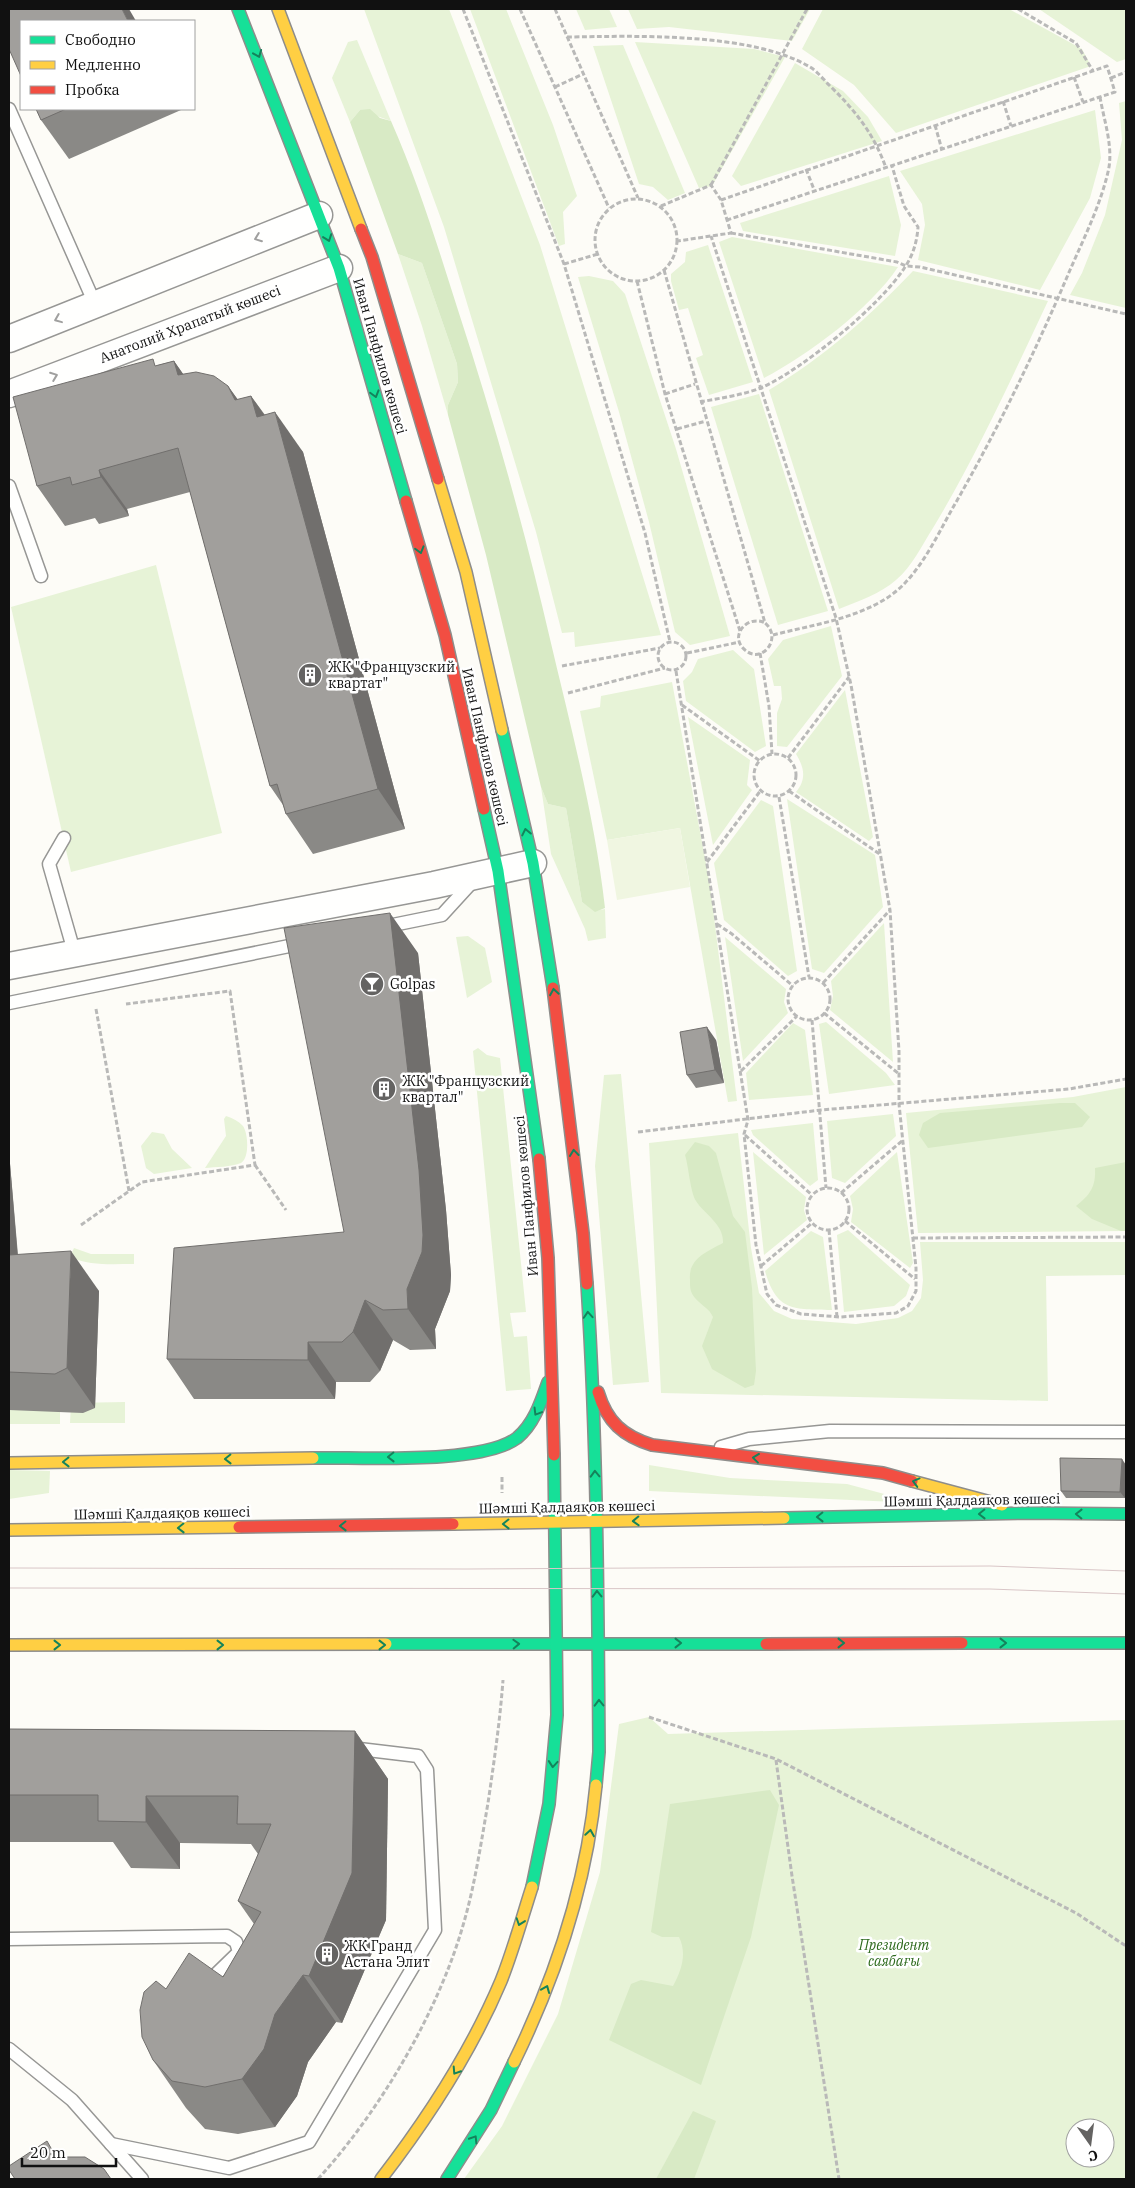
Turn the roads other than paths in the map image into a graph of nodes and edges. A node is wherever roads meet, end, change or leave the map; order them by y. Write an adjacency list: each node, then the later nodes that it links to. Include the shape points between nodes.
1 (238, 9): 5 (street, Иван Панфилов көшесі, one-way to 5)
2 (278, 9): 4 (street, Иван Панфилов көшесі)
3 (9, 109): 7 (lane)
4 (353, 202): 5 (street); 13 (street, Иван Панфилов көшесі, one-way to 4, via 466,572)
5 (328, 212): 6 (street, Иван Панфилов көшесі, one-way to 6); 7 (street, one-way to 7)
6 (343, 267): 9 (street, Анатолий Храпатый көшесі, one-way to 6); 14 (street, Иван Панфилов көшесі, one-way to 14, via 445,635)
7 (95, 304): 8 (street, one-way to 8)
8 (9, 339)
9 (9, 394)
10 (9, 486): 11 (lane)
11 (41, 576)
12 (64, 838): 17 (lane, via 49,864)
13 (533, 863): 14 (street); 20 (street, Иван Панфилов көшесі, one-way to 13, via 583,1232 570,1114)
14 (488, 874): 15 (lane, via 442,915); 17 (street); 21 (street, Иван Панфилов көшесі, via 537,1137 548,1258)
15 (374, 929)
16 (315, 941): 19 (lane)
17 (75, 955): 18 (street)
18 (9, 966)
19 (9, 1004)
20 (592, 1364): 23 (street, via 601,1403 612,1425 650,1444); 27 (street, Иван Панфилов көшесі, one-way to 20)
21 (553, 1366): 24 (street, one-way to 24, via 541,1405 529,1425 501,1449 484,1453); 28 (street, Иван Панфилов көшесі)
22 (1126, 1432): 23 (lane, via 830,1431 749,1439)
23 (707, 1452): 25 (street, one-way to 23, via 883,1473)
24 (9, 1463)
25 (1031, 1513): 26 (street, Шәмші Қалдаяқов көшесі, one-way to 25); 27 (street, Шәмші Қалдаяқов көшесі, one-way to 27)
26 (1126, 1514)
27 (596, 1522): 28 (street, Шәмші Қалдаяқов көшесі); 31 (street, Иван Панфилов көшесі, one-way to 27)
28 (554, 1523): 29 (street, Шәмші Қалдаяқов көшесі, one-way to 29); 30 (street, Иван Панфилов көшесі)
29 (9, 1530)
30 (557, 1643): 31 (street); 33 (street, one-way to 30); 40 (street, Иван Панфилов көшесі, one-way to 40, via 557,1715 549,1804 532,1887 501,1980 464,2058)
31 (598, 1643): 32 (street, one-way to 32); 41 (street, Иван Панфилов көшесі, one-way to 31, via 491,2110 528,2034 563,1948 584,1868 594,1805 599,1752)
32 (1126, 1643)
33 (9, 1645)
34 (340, 1748): 38 (lane, via 418,1756 427,1770 435,1930 308,2142 229,2168)
35 (9, 1939): 36 (lane, via 227,1936 236,1942 239,1952)
36 (199, 1991)
37 (9, 2049): 38 (lane, via 72,2100)
38 (111, 2144): 39 (lane)
39 (142, 2179)
40 (381, 2179)
41 (447, 2179)

